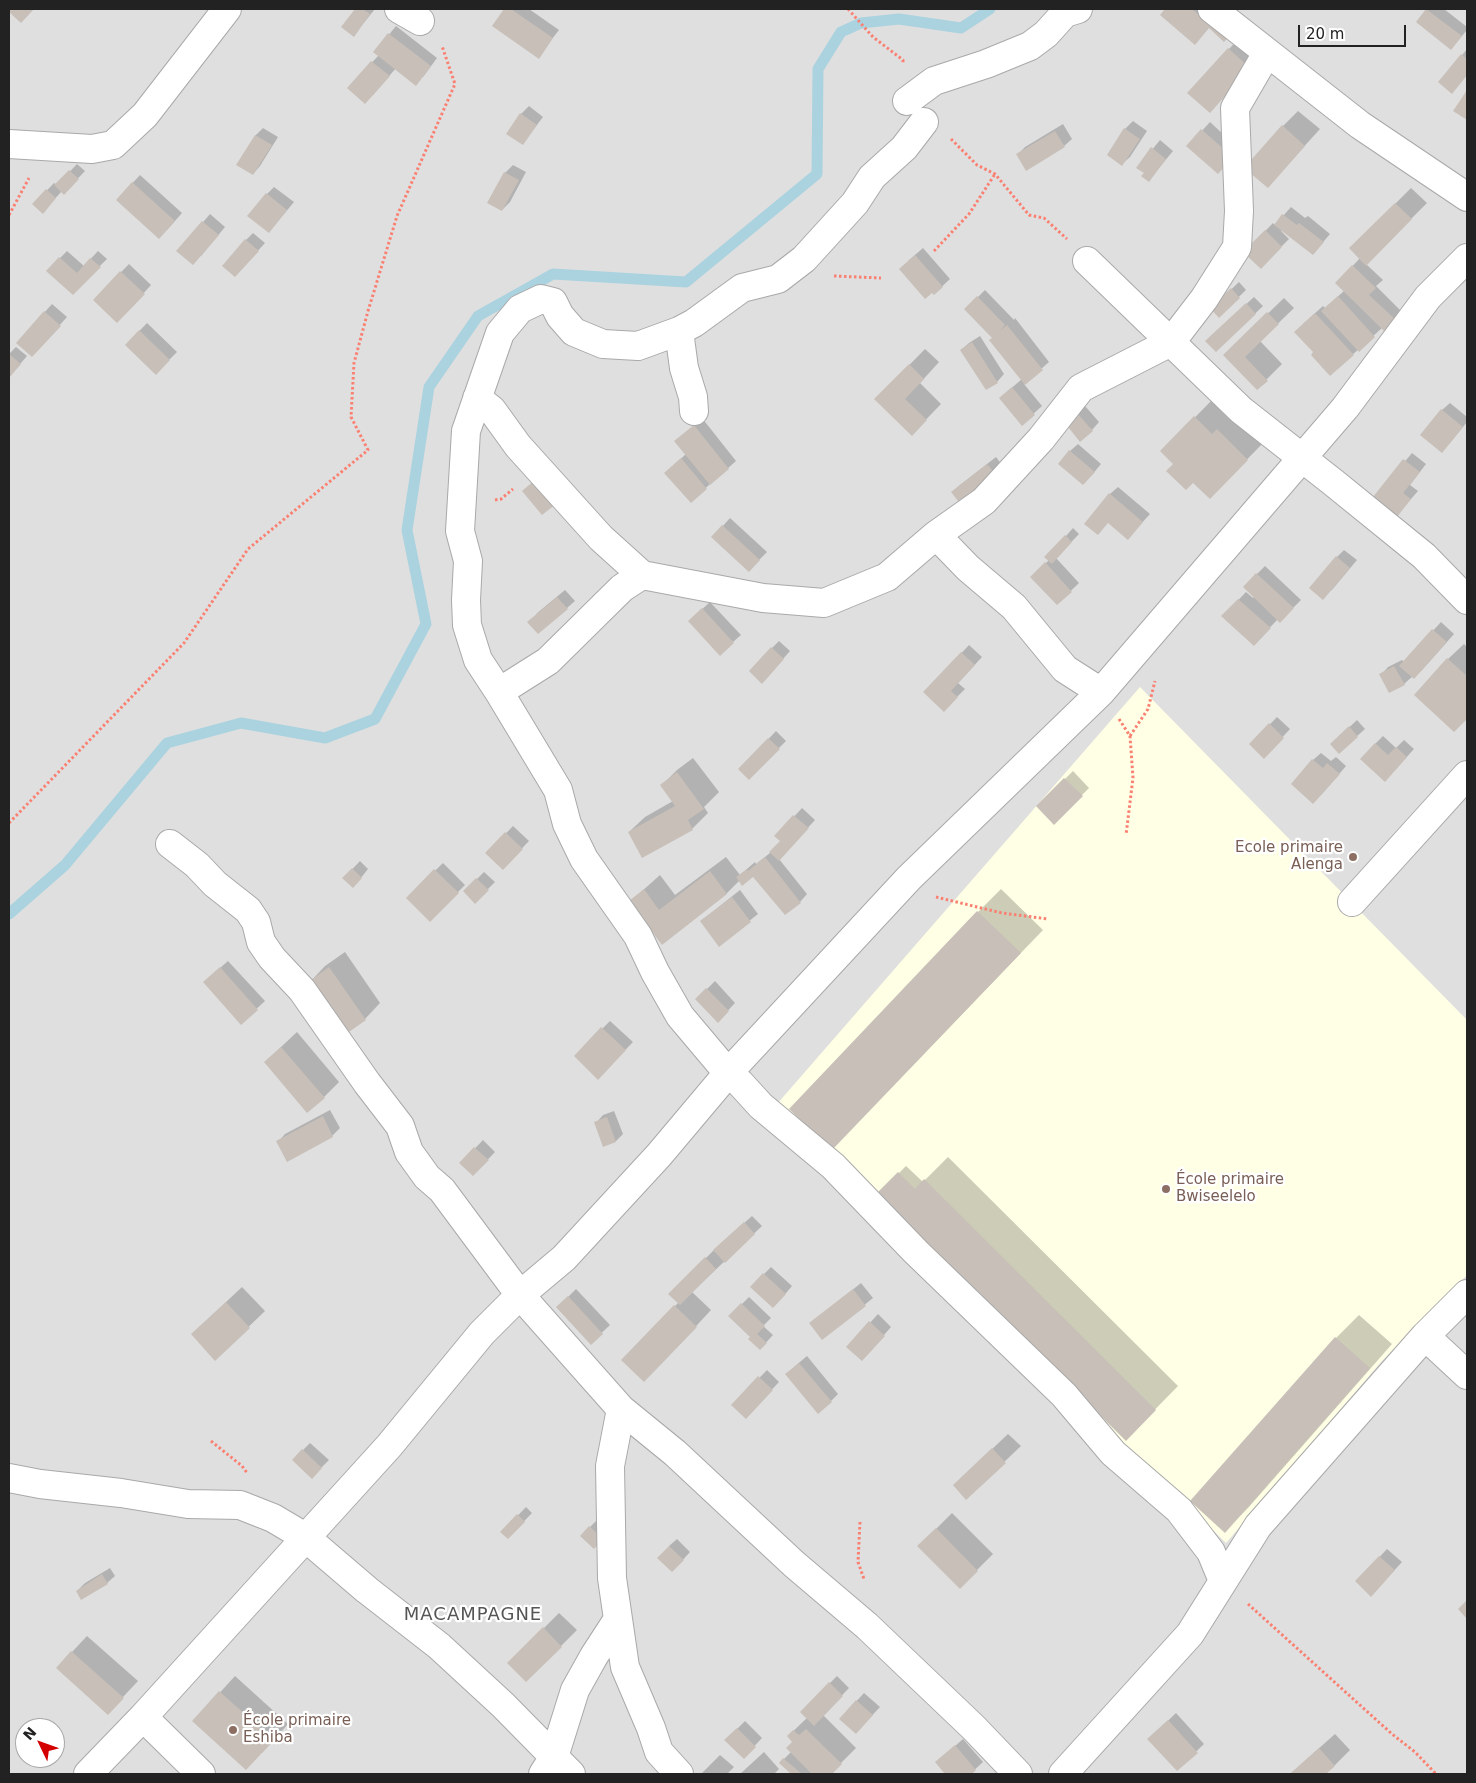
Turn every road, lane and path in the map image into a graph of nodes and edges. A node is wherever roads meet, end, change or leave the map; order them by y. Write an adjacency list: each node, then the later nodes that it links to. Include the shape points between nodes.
1 (227, 9): 10 (street, via 145,115 113,145 92,150)
2 (848, 9): 8 (path, via 873,38 903,60 902,83)
3 (1078, 9): 8 (street, via 1065,13 1030,46 934,81)
4 (1212, 9): 6 (street)
5 (410, 15): 30 (path, via 440,40 455,84 397,216 354,363 350,417 368,450 248,549 184,643)
6 (1236, 18): 7 (street)
7 (1267, 53): 12 (street, via 1360,125); 18 (street, via 1235,108 1239,211 1237,247 1204,299)
8 (915, 111): 11 (path, via 945,133 977,165); 17 (street, via 904,148 872,177 855,203 804,259 778,279 742,288)
9 (9, 144): 10 (street)
10 (46, 146): 13 (path)
11 (995, 174): 14 (path, via 969,214); 16 (path, via 1029,215 1044,218)
12 (1467, 197)
13 (9, 215)
14 (934, 250)
15 (1467, 258): 21 (street, via 1428,297 1345,408)
16 (1087, 261): 18 (street)
17 (679, 331): 19 (street, via 638,346 603,344 574,332 553,302 541,299 520,309 500,333); 20 (street)
18 (1171, 342): 21 (street, via 1241,410); 24 (street, via 1081,388 1041,439 984,501)
19 (477, 398): 22 (street, via 492,410 518,446); 23 (street, via 466,431)
20 (694, 411)
21 (1302, 458): 26 (street, via 1424,556); 28 (street)
22 (544, 474): 23 (path, via 528,476 501,499); 25 (street, via 601,538)
23 (461, 506): 27 (street, via 460,531 468,561 467,625 478,660)
24 (936, 535): 25 (street, via 887,577 824,603 763,598); 28 (street, via 968,568 1014,607 1065,669)
25 (642, 575): 27 (street, via 622,588 548,661)
26 (1467, 600)
27 (499, 692): 36 (street, via 558,790 567,824 584,859 638,936 680,1016)
28 (1101, 692): 31 (path, via 1130,736 1133,778); 33 (street)
29 (1467, 776): 34 (street)
30 (9, 822)
31 (1126, 835)
32 (170, 844): 38 (street, via 248,910 256,922 261,942 272,958 302,990 400,1126 409,1152 427,1177 442,1190)
33 (909, 878): 35 (path, via 938,898 1002,913); 36 (street)
34 (1352, 902)
35 (1048, 918)
36 (728, 1073): 38 (street, via 660,1155 564,1258); 45 (street, via 761,1106 833,1166 916,1252 1064,1395 1114,1453 1179,1510 1211,1552)
37 (1467, 1294): 39 (street)
38 (520, 1295): 41 (street); 44 (street, via 482,1333 389,1446)
39 (1425, 1336): 40 (street); 45 (street, via 1258,1526)
40 (1467, 1375)
41 (621, 1409): 46 (street, via 610,1466 612,1578); 47 (street, via 675,1453 794,1564)
42 (9, 1478): 44 (street, via 188,1504 240,1505 273,1518)
43 (860, 1522): 47 (path, via 858,1562 869,1594)
44 (305, 1537): 48 (street); 49 (street, via 439,1646 502,1705)
45 (1223, 1581): 54 (street, via 1190,1634); 55 (path)
46 (618, 1619): 49 (street, via 576,1690); 52 (street, via 625,1667 659,1752)
47 (867, 1626): 53 (street)
48 (143, 1717): 50 (street); 51 (street)
49 (556, 1769)
50 (88, 1774)
51 (201, 1774)
52 (679, 1774)
53 (1018, 1774)
54 (1063, 1774)
55 (1436, 1774)

